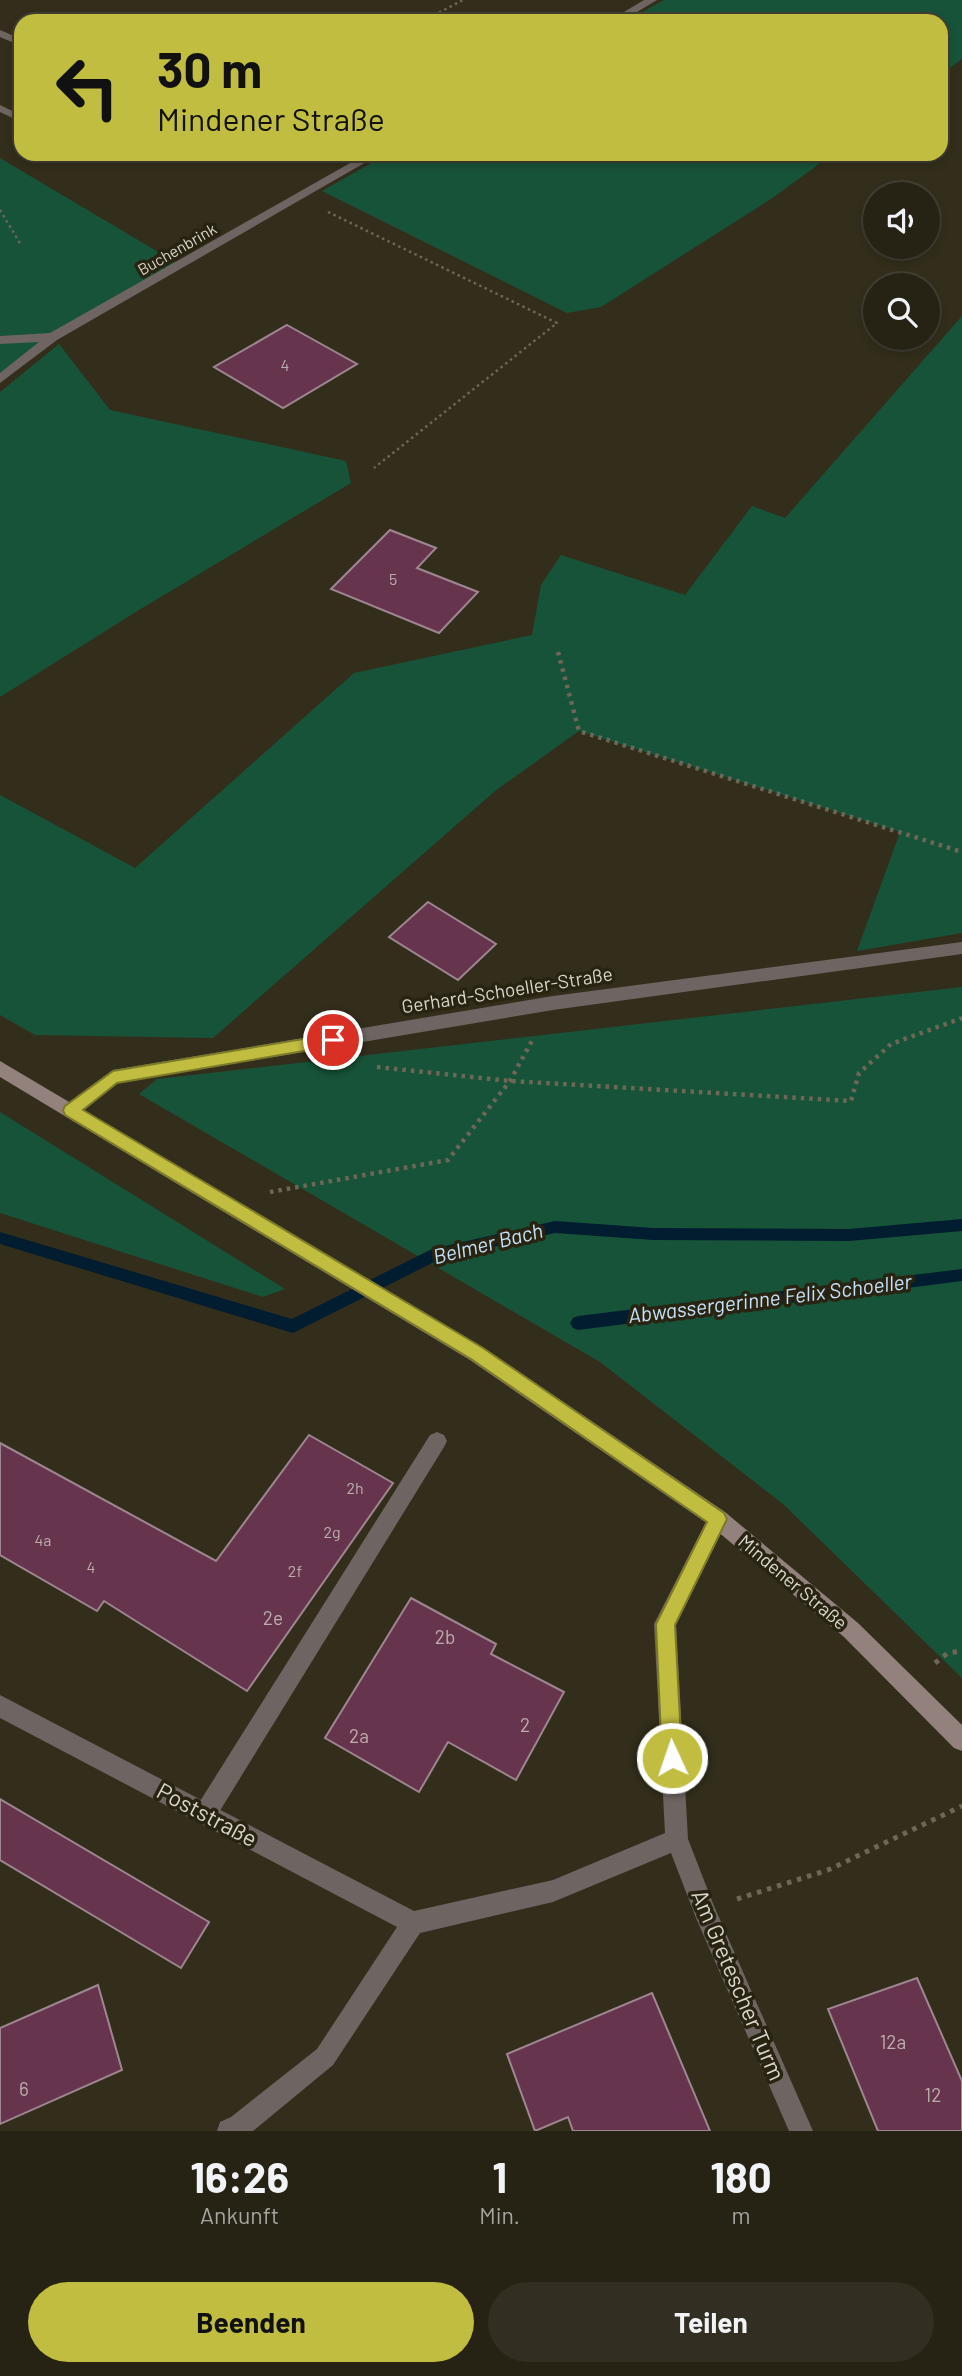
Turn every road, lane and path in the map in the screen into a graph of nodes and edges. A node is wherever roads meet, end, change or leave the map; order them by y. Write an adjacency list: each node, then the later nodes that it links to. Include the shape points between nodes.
1 (463, 0): 3 (path)
2 (652, 0): 4 (street)
3 (436, 14)
4 (627, 14)
5 (361, 161): 6 (street, Buchenbrink)
6 (296, 196): 9 (street, Buchenbrink); 12 (path, via 557,323)
7 (0, 210): 8 (path)
8 (21, 245)
9 (53, 337): 10 (street); 11 (street, Buchenbrink)
10 (0, 340)
11 (0, 379)
12 (374, 468)
13 (558, 652): 14 (path, via 579,731)
14 (962, 852)
15 (962, 948): 16 (street, Gerhard-Schoeller-Straße)
16 (553, 1003): 20 (path); 21 (street, Gerhard-Schoeller-Straße, via 113,1077)
17 (962, 1018): 20 (path, via 891,1044 859,1073 851,1101)
18 (373, 1066): 20 (path)
19 (0, 1068): 21 (main road, Mindener Straße)
20 (510, 1081): 22 (path, via 448,1160)
21 (71, 1110): 22 (main road, Mindener Straße)
22 (222, 1201): 24 (main road, Mindener Straße, via 477,1354)
23 (437, 1441): 28 (street)
24 (718, 1519): 26 (main road, Mindener Straße, via 851,1630); 29 (street, Am Gretescher Turm, via 665,1624)
25 (0, 1706): 28 (street, Poststraße)
26 (962, 1740)
27 (962, 1806): 30 (path, via 828,1870)
28 (205, 1814): 31 (street, Poststraße)
29 (677, 1839): 30 (street, Am Gretescher Turm); 31 (street, via 553,1891)
30 (704, 1910): 33 (street, Am Gretescher Turm)
31 (413, 1923): 32 (street, via 326,2057)
32 (229, 2131)
33 (801, 2131)

